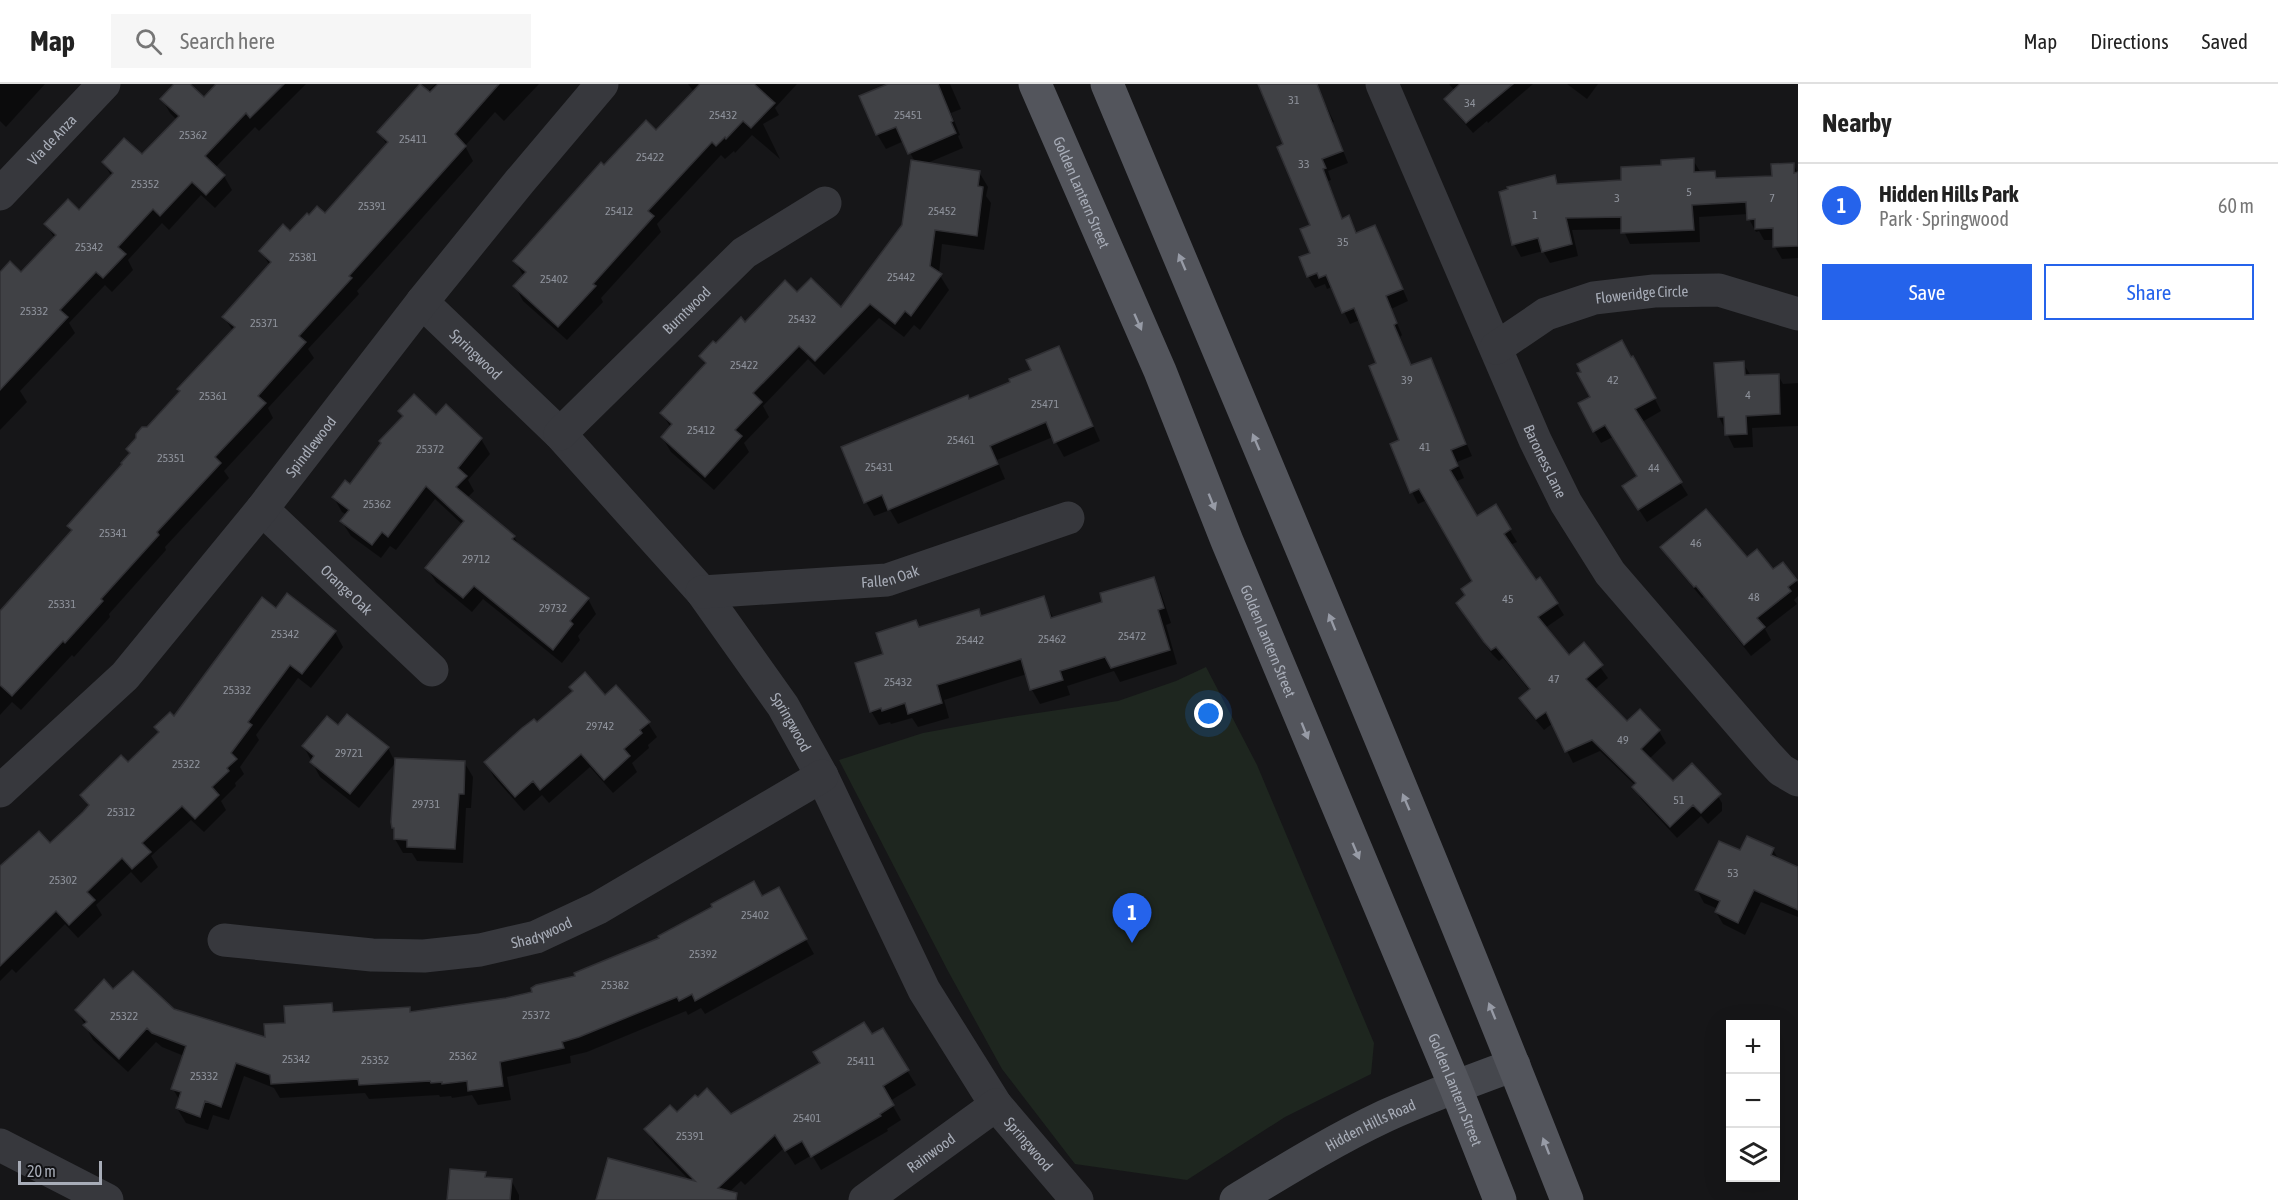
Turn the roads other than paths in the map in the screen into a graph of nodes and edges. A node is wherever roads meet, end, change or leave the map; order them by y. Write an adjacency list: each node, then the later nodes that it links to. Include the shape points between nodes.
1 (104, 84): 6 (street, Via de Anza)
2 (602, 84): 8 (street, Spindlewood)
3 (1035, 84): 21 (main road, Golden Lantern Street, one-way to 21, via 1160,371)
4 (1107, 84): 20 (main road, one-way to 4)
5 (1382, 84): 10 (street, Baroness Lane)
6 (0, 194)
7 (825, 203): 11 (street, Burntwood, via 744,253)
8 (422, 302): 11 (street, Springwood); 12 (street, Spindlewood)
9 (1798, 314): 10 (street, Floweridge Circle, via 1719,290 1654,291 1594,298 1546,314)
10 (1496, 348): 17 (street, Baroness Lane, via 1566,503 1605,565 1767,755)
11 (560, 435): 14 (street, Springwood)
12 (262, 508): 15 (street, Orange Oak); 18 (street, Spindlewood, via 125,676)
13 (1068, 518): 14 (street, Fallen Oak, via 887,580)
14 (702, 592): 16 (street, Springwood, via 783,706)
15 (432, 670)
16 (822, 776): 19 (street, Shadywood, via 598,908 536,937 480,950 424,956 372,955); 22 (street, Springwood, via 924,990)
17 (1798, 780)
18 (0, 791)
19 (224, 940)
20 (1514, 1065): 21 (street, Hidden Hills Road); 29 (main road, one-way to 20)
21 (1455, 1086): 27 (street, Hidden Hills Road, via 1383,1117); 28 (main road, Golden Lantern Street)
22 (996, 1105): 25 (street, Rainwood); 26 (street, Springwood)
23 (0, 1144): 24 (street)
24 (107, 1200)
25 (865, 1200)
26 (1077, 1200)
27 (1236, 1200)
28 (1500, 1200)
29 (1567, 1200)

